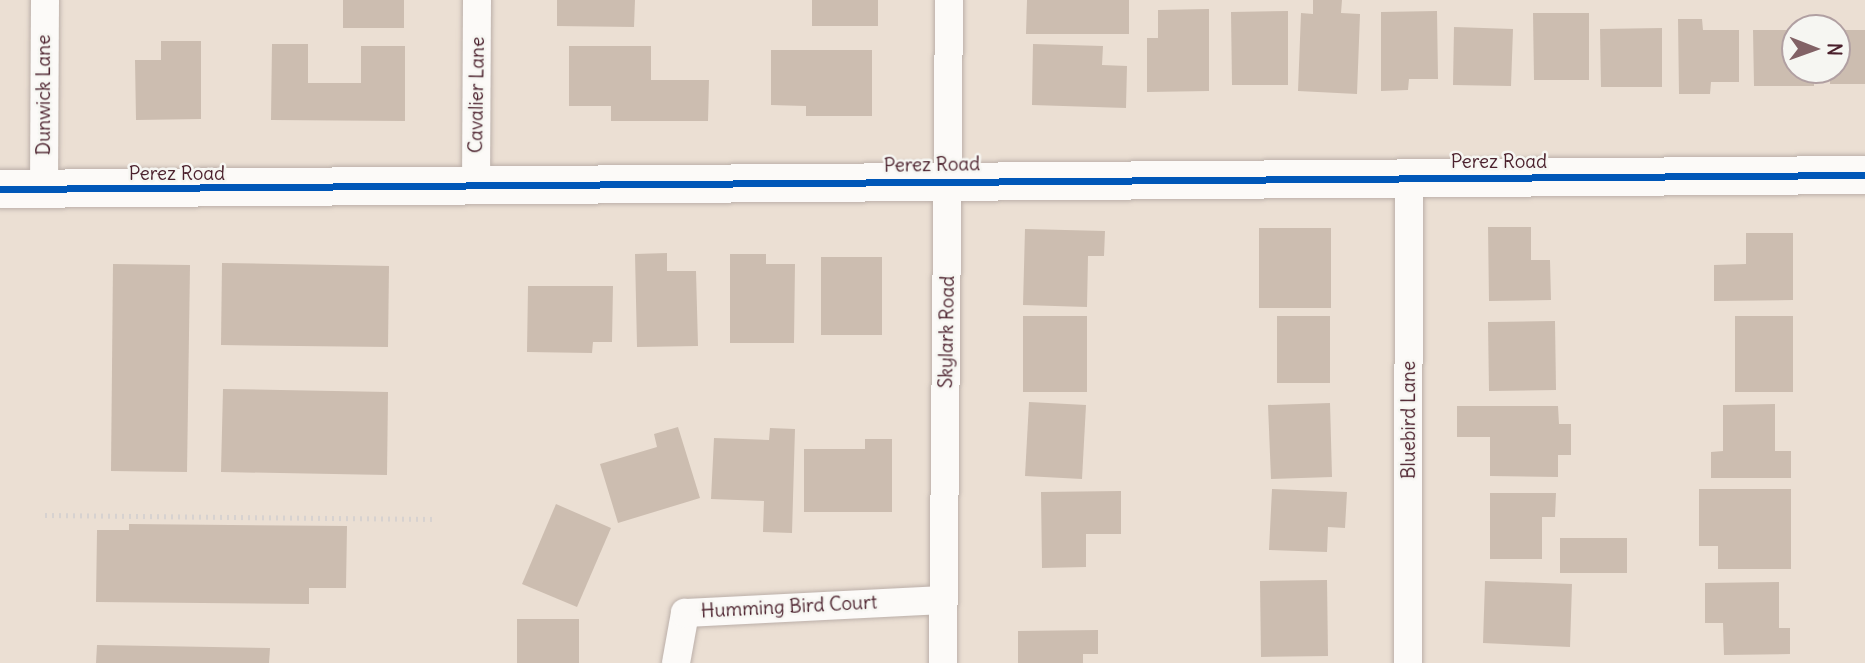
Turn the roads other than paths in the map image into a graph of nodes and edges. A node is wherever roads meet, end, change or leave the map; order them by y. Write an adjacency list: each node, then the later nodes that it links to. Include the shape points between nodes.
1 (45, 0): 8 (street, Dunwick Lane)
2 (477, 0): 9 (street, Cavalier Lane)
3 (949, 0): 6 (street, Skylark Road)
4 (1865, 175): 5 (street, Perez Road)
5 (1409, 178): 6 (street, Perez Road); 13 (street, Bluebird Lane)
6 (948, 180): 9 (street, Perez Road); 10 (street, Skylark Road)
7 (0, 189): 8 (street, Perez Road)
8 (44, 190): 9 (street, Perez Road)
9 (476, 190)
10 (944, 600): 11 (street, Humming Bird Court, via 685,613); 12 (street, Skylark Road)
11 (676, 663)
12 (943, 663)
13 (1408, 663)

